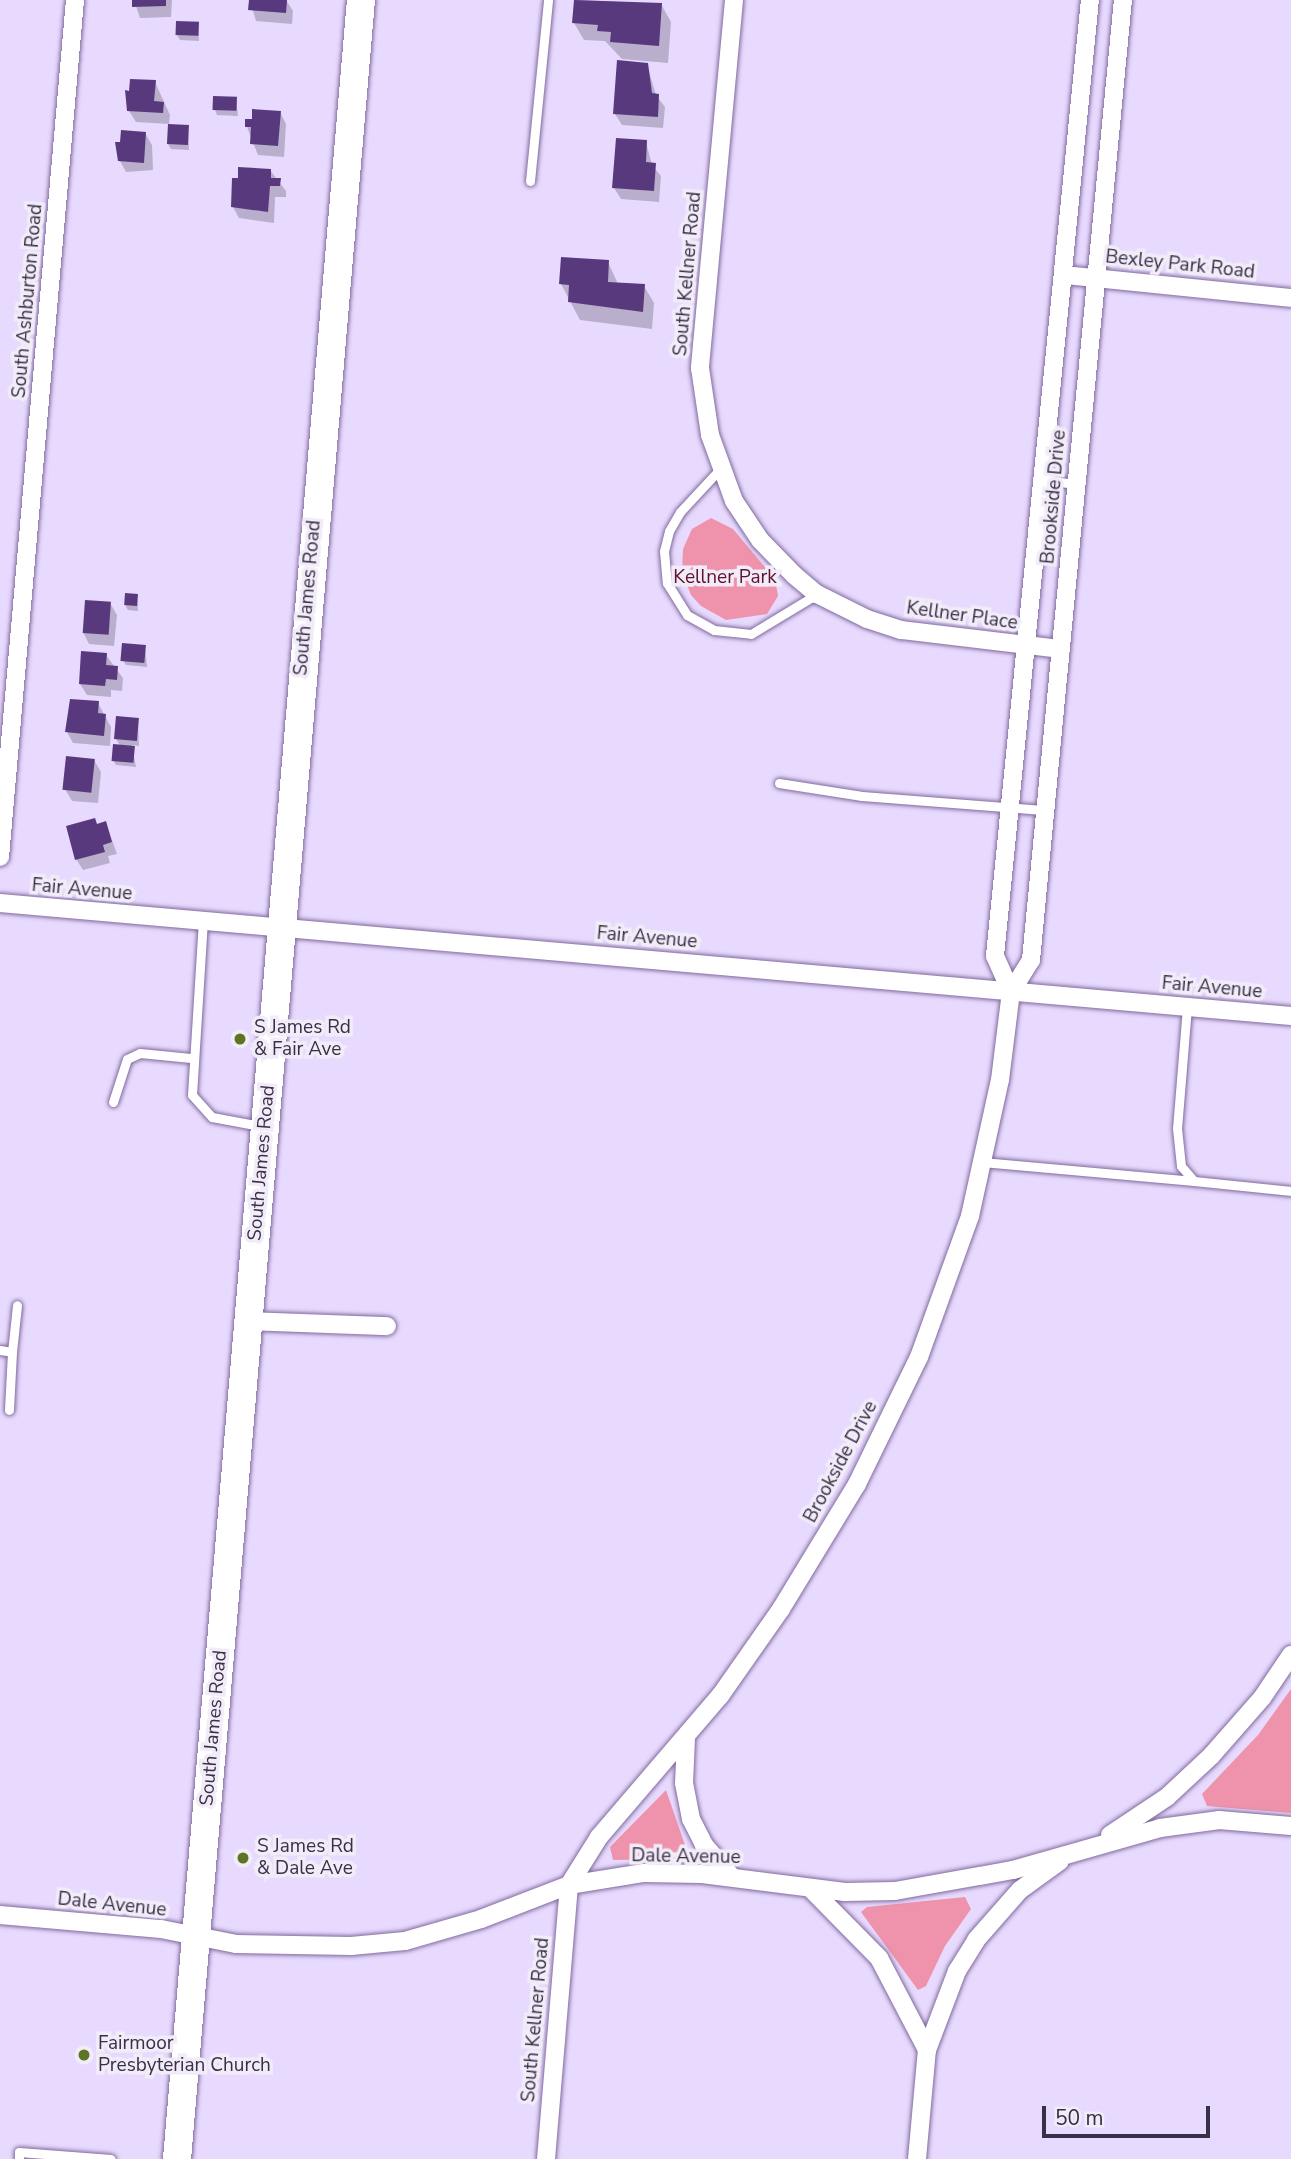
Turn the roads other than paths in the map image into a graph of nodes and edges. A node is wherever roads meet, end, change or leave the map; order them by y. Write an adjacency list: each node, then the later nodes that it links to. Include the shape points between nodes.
1 (75, 0): 21 (street, South Ashburton Road)
2 (361, 0): 24 (main road, South James Road)
3 (548, 0): 7 (lane)
4 (734, 0): 11 (street, South Kellner Road, via 700,368)
5 (1090, 0): 8 (street, Brookside Drive)
6 (1123, 0): 9 (street, Brookside Drive)
7 (530, 181)
8 (1065, 275): 9 (street, Bexley Park Road); 12 (street, Brookside Drive)
9 (1096, 278): 10 (street, Bexley Park Road); 13 (street, Brookside Drive)
10 (1291, 298)
11 (719, 470): 14 (street, South Kellner Road); 15 (lane, via 680,512 667,541 667,583 687,615 714,630 751,634)
12 (1044, 480): 13 (lane); 16 (street, Brookside Drive)
13 (1076, 484): 17 (street, Brookside Drive)
14 (760, 540): 15 (street, Kellner Place)
15 (817, 594): 16 (street, Kellner Place, via 901,631)
16 (1024, 646): 17 (street, Kellner Place); 19 (street, Brookside Drive)
17 (1061, 649): 20 (street, Brookside Drive)
18 (779, 783): 19 (lane, via 862,796)
19 (1012, 807): 20 (lane); 25 (street, Brookside Drive, via 995,956)
20 (1046, 810): 25 (street, Brookside Drive, via 1031,960)
21 (0, 857)
22 (0, 903): 23 (street, Fair Avenue)
23 (203, 920): 24 (street, Fair Avenue); 28 (lane)
24 (279, 928): 25 (street, Fair Avenue); 30 (main road, South James Road)
25 (1011, 992): 26 (street, Fair Avenue); 31 (street, Brookside Drive, via 1000,1080)
26 (1187, 1007): 27 (street, Fair Avenue); 32 (lane, via 1177,1128 1181,1166)
27 (1291, 1016)
28 (191, 1058): 29 (lane, via 140,1053 127,1059); 30 (lane, via 192,1095 212,1117)
29 (113, 1102)
30 (265, 1128): 35 (main road, South James Road)
31 (982, 1162): 32 (lane); 41 (street, Brookside Drive, via 970,1216 919,1357 857,1484 781,1609)
32 (1194, 1181): 33 (lane)
33 (1291, 1191)
34 (17, 1305): 38 (lane)
35 (249, 1321): 36 (street); 48 (main road, South James Road)
36 (387, 1326)
37 (0, 1350): 38 (lane)
38 (12, 1352): 39 (lane)
39 (9, 1410)
40 (1291, 1655): 43 (street, via 1262,1698 1184,1780 1118,1831)
41 (686, 1738): 44 (street, via 684,1783 691,1819 704,1845); 45 (street, Brookside Drive, via 599,1837)
42 (1291, 1826): 43 (street, Dale Avenue, via 1219,1820 1160,1828)
43 (1080, 1850): 46 (street, Dale Avenue, via 1013,1870 895,1891); 49 (street, via 1020,1890 976,1940 957,1971)
44 (732, 1877): 45 (street, Dale Avenue, via 644,1873); 46 (street, Dale Avenue)
45 (569, 1885): 48 (street, Dale Avenue, via 481,1919 405,1941 296,1947); 53 (street, South Kellner Road)
46 (811, 1889): 49 (street, via 879,1958)
47 (0, 1915): 48 (street, Dale Avenue, via 161,1929)
48 (197, 1937): 52 (main road, South James Road)
49 (927, 2050): 54 (street)
50 (19, 2159): 51 (lane, via 19,2152)
51 (111, 2159)
52 (177, 2159)
53 (546, 2159)
54 (918, 2159)

